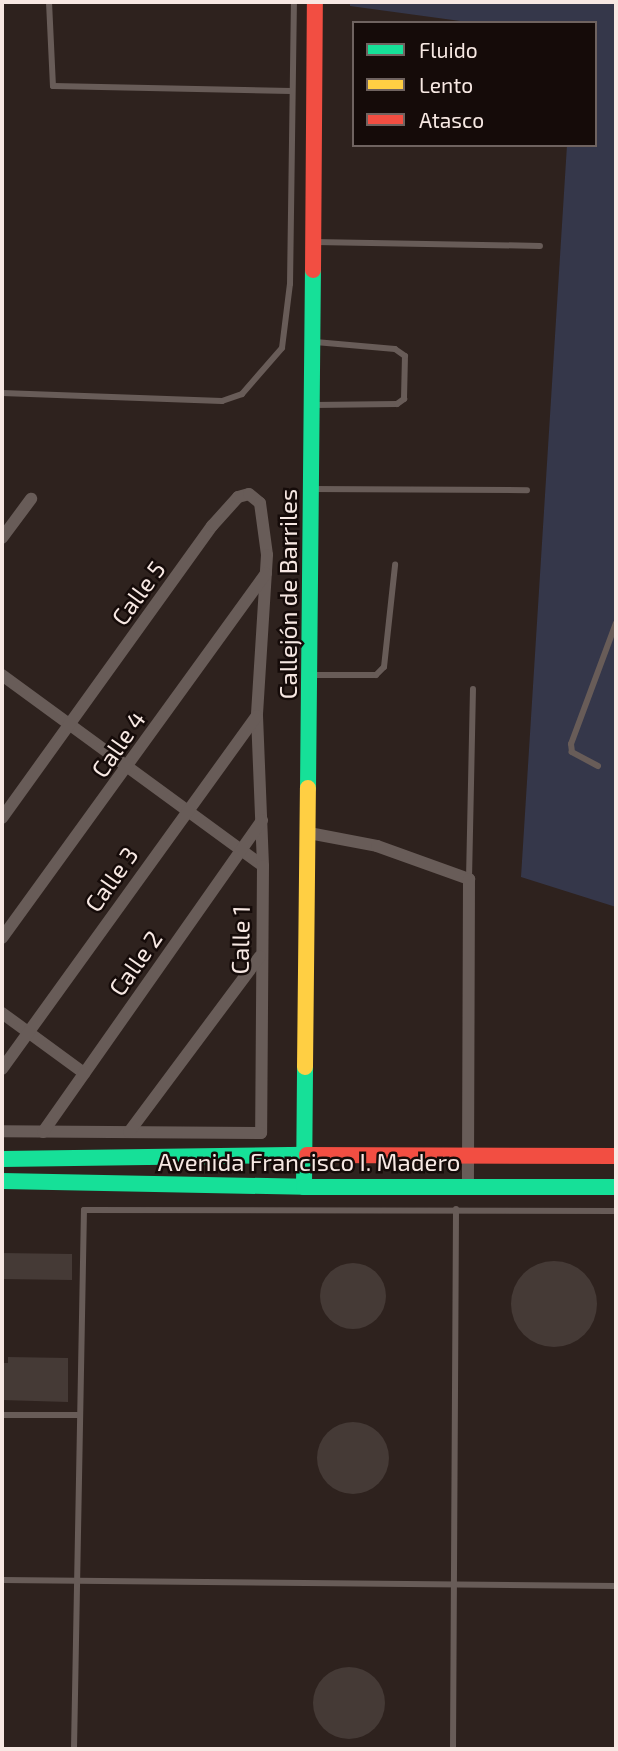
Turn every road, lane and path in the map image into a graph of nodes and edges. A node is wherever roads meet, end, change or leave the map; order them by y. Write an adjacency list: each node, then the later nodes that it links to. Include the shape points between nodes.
1 (49, 2): 4 (lane, via 53,86)
2 (294, 2): 4 (lane)
3 (315, 2): 5 (main road, Callejón de Barriles)
4 (291, 91): 8 (lane, via 290,284 282,348 263,374 242,394 222,401)
5 (313, 242): 6 (lane); 7 (main road, Callejón de Barriles)
6 (540, 246)
7 (313, 341): 9 (main road, Callejón de Barriles); 9 (lane, via 395,349 405,356 404,399 397,404)
8 (2, 393)
9 (312, 405): 10 (main road, Callejón de Barriles)
10 (312, 489): 11 (lane); 19 (main road, Callejón de Barriles)
11 (527, 490)
12 (248, 494): 16 (street, Calle 1, via 260,503); 22 (street, Calle 5, via 238,497 212,526)
13 (31, 499): 14 (street)
14 (2, 538)
15 (395, 565): 19 (lane, via 384,667 376,675)
16 (266, 573): 21 (street, Calle 1); 24 (street, Calle 4)
17 (616, 623): 23 (lane, via 572,744 572,752)
18 (2, 675): 22 (street)
19 (310, 675): 28 (main road, Callejón de Barriles)
20 (473, 689): 31 (lane)
21 (257, 716): 25 (street, Calle 3); 27 (street, Calle 1)
22 (70, 725): 24 (street); 26 (street, Calle 5)
23 (598, 766)
24 (127, 768): 25 (street); 32 (street, Calle 4)
25 (185, 810): 29 (street); 35 (street, Calle 3)
26 (2, 818)
27 (262, 820): 29 (street, Calle 2); 30 (street, Calle 1)
28 (309, 833): 31 (street, via 377,846); 42 (main road, Callejón de Barriles)
29 (240, 850): 30 (street); 37 (street, Calle 2)
30 (263, 866): 33 (street, Calle 1)
31 (469, 879): 41 (street)
32 (2, 938)
33 (260, 956): 40 (street); 40 (street, Calle 1, via 261,1133)
34 (2, 1013): 35 (street)
35 (27, 1032): 36 (street, Calle 3); 37 (street)
36 (2, 1069)
37 (84, 1073): 39 (street, Calle 2)
38 (2, 1132): 39 (street, Calle 1)
39 (43, 1132): 40 (street, Calle 1)
40 (129, 1132)
41 (467, 1153): 42 (main road, Avenida Francisco I. Madero); 43 (main road, Avenida Francisco I. Madero); 46 (street)
42 (307, 1155): 44 (main road, Avenida Francisco I. Madero); 47 (main road, Callejón de Barriles)
43 (616, 1156)
44 (2, 1159)
45 (2, 1181): 47 (main road, Avenida Francisco I. Madero)
46 (468, 1186): 47 (main road, Avenida Francisco I. Madero); 48 (main road, Avenida Francisco I. Madero)
47 (303, 1187)
48 (616, 1188)
49 (456, 1209): 50 (lane); 52 (lane, via 91,1206 82,1218); 55 (lane)
50 (616, 1210)
51 (2, 1415): 52 (lane)
52 (79, 1415): 54 (lane)
53 (2, 1580): 54 (lane)
54 (77, 1580): 55 (lane); 57 (lane)
55 (454, 1582): 56 (lane); 58 (lane)
56 (616, 1586)
57 (74, 1749)
58 (453, 1749)

